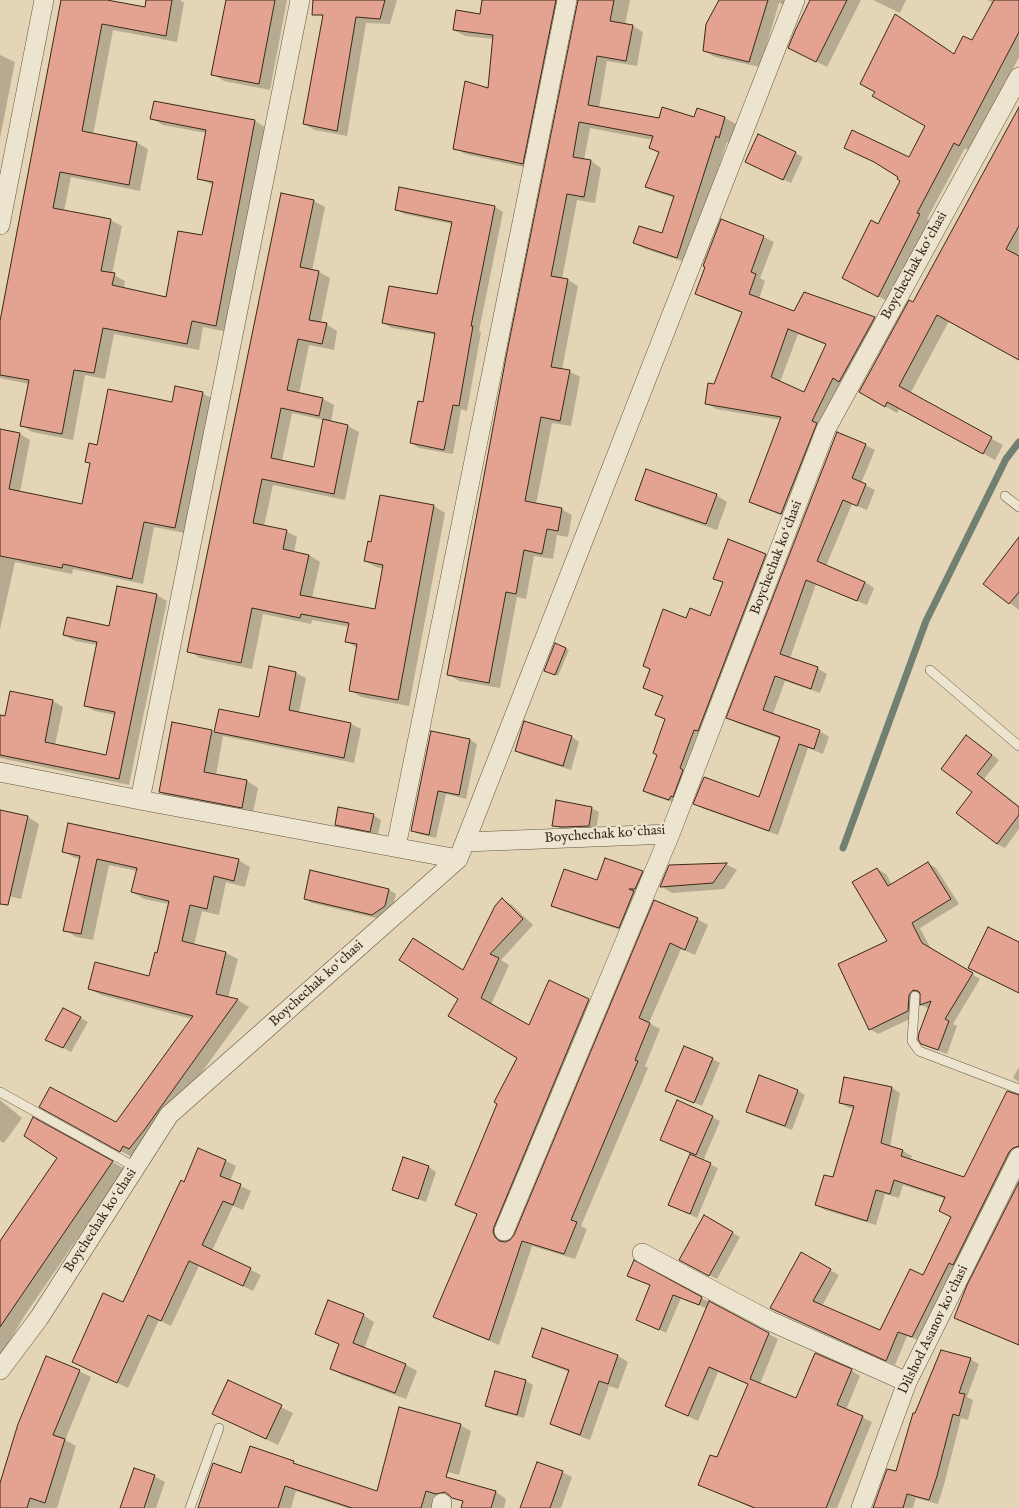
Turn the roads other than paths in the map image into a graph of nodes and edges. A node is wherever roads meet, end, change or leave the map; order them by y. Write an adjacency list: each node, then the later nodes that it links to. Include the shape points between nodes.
1 (44, 0): 6 (street)
2 (300, 0): 12 (street)
3 (567, 0): 14 (street)
4 (795, 0): 15 (street)
5 (1019, 77): 13 (street, Boychechak koʻchasi, via 826,429)
6 (0, 225)
7 (1005, 496): 8 (lane)
8 (1019, 507)
9 (930, 670): 10 (lane)
10 (1019, 746)
11 (0, 772): 12 (street)
12 (140, 800): 14 (street)
13 (670, 834): 15 (street, Boychechak koʻchasi); 21 (street)
14 (396, 848): 15 (street)
15 (461, 850): 20 (street, Boychechak koʻchasi, via 169,1115)
16 (915, 996): 17 (lane, via 912,1041 919,1051)
17 (1019, 1089)
18 (0, 1092): 20 (lane)
19 (1019, 1157): 24 (street, Dilshod Asanov koʻchasi)
20 (136, 1167): 23 (street, Boychechak koʻchasi, via 39,1318)
21 (504, 1232)
22 (642, 1253): 24 (street, via 770,1321)
23 (0, 1370)
24 (907, 1382): 27 (street, Dilshod Asanov koʻchasi)
25 (219, 1428): 26 (lane)
26 (190, 1508)
27 (861, 1508)

